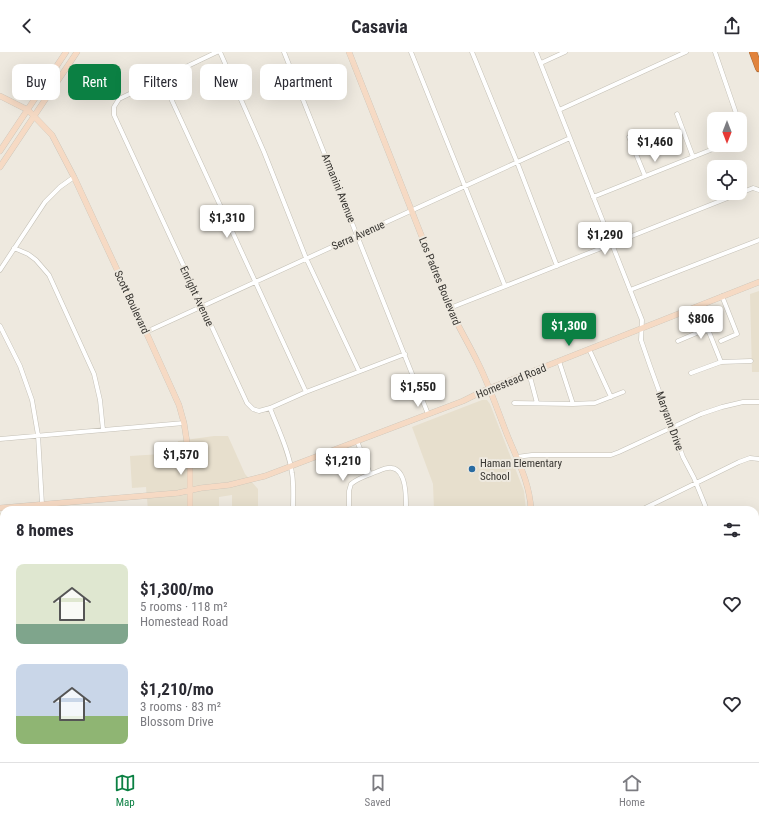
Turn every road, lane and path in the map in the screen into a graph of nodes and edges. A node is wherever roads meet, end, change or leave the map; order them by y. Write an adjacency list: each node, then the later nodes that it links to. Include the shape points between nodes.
1 (66, 52): 19 (main road)
2 (77, 52): 23 (main road)
3 (219, 52): 14 (street); 41 (street, via 264,152)
4 (284, 52): 37 (street, Armanini Avenue)
5 (349, 52): 36 (main road, Los Padres Boulevard)
6 (411, 52): 33 (street)
7 (472, 52): 29 (street)
8 (536, 52): 13 (street, Maryann Drive)
9 (566, 52): 13 (street)
10 (686, 52): 20 (street)
11 (715, 52): 21 (street)
12 (753, 52): 15 (highway)
13 (541, 63): 20 (street, Maryann Drive)
14 (192, 65)
15 (759, 68)
16 (129, 95): 49 (street, Enright Avenue, via 120,99 114,107 114,115)
17 (0, 96): 19 (main road, Scott Boulevard)
18 (172, 100): 44 (street)
19 (28, 110): 23 (main road, Scott Boulevard); 26 (main road)
20 (559, 110): 25 (street, Maryann Drive)
21 (736, 112)
22 (677, 114): 28 (street)
23 (34, 116): 30 (main road); 32 (main road, Scott Boulevard, via 52,135)
24 (629, 137): 31 (street)
25 (570, 138): 29 (street, Serra Avenue); 35 (street, Maryann Drive)
26 (0, 151)
27 (707, 151): 28 (street)
28 (693, 157): 31 (street)
29 (517, 162): 33 (street, Serra Avenue); 42 (street)
30 (0, 167)
31 (645, 176): 35 (street)
32 (74, 178): 40 (street, via 45,202); 56 (main road, Scott Boulevard)
33 (464, 186): 36 (street, Serra Avenue); 46 (street)
34 (759, 190): 39 (street, via 753,188)
35 (593, 197): 39 (street, Maryann Drive)
36 (412, 210): 37 (street, Serra Avenue); 51 (main road, Los Padres Boulevard)
37 (358, 235): 41 (street, Serra Avenue); 60 (street, Armanini Avenue)
38 (759, 240): 47 (street)
39 (612, 244): 42 (street); 47 (street, Maryann Drive)
40 (14, 248): 43 (street); 79 (street, via 36,260 49,275 94,374)
41 (306, 258): 44 (street, Serra Avenue); 64 (street)
42 (557, 266): 46 (street)
43 (0, 270)
44 (256, 282): 49 (street, Serra Avenue); 68 (street)
45 (759, 282): 48 (main road, Homestead Road)
46 (504, 286): 51 (street)
47 (630, 290): 54 (street, Maryann Drive, via 642,320)
48 (722, 296): 50 (main road, Homestead Road); 58 (street, via 737,334)
49 (202, 307): 56 (street, Serra Avenue); 75 (street, Enright Avenue, via 247,403 259,411)
50 (694, 307): 54 (main road, Homestead Road); 55 (street)
51 (450, 308): 67 (main road, Los Padres Boulevard)
52 (718, 324): 55 (street)
53 (0, 326): 80 (street, via 20,366 32,400)
54 (641, 329): 59 (main road, Homestead Road); 78 (street, Maryann Drive, via 641,340)
55 (704, 330): 57 (street); 63 (street, via 709,332)
56 (146, 332): 77 (main road, Scott Boulevard, via 179,404)
57 (678, 341)
58 (721, 341)
59 (589, 349): 61 (main road, Homestead Road); 70 (street)
60 (405, 354): 64 (street); 76 (street, Armanini Avenue)
61 (559, 361): 65 (main road, Homestead Road); 74 (street)
62 (751, 361): 63 (street)
63 (721, 362): 66 (street)
64 (359, 372): 68 (street)
65 (529, 373): 67 (main road, Homestead Road); 73 (street)
66 (691, 373)
67 (489, 389): 76 (main road, Homestead Road); 83 (main road, Los Padres Boulevard)
68 (306, 392): 75 (street)
69 (623, 392): 70 (street)
70 (611, 397): 74 (street, via 595,403)
71 (759, 402): 78 (street, via 743,402 722,407)
72 (514, 403): 73 (street)
73 (537, 403): 74 (street)
74 (573, 404)
75 (270, 408): 85 (street)
76 (428, 414): 82 (main road, Homestead Road)
77 (184, 422): 79 (street); 88 (main road, Scott Boulevard)
78 (672, 427): 83 (street, via 611,454); 87 (street, Maryann Drive)
79 (103, 430): 80 (street)
80 (38, 435): 81 (street); 89 (street)
81 (0, 439)
82 (357, 441): 85 (main road, Homestead Road); 86 (street)
83 (517, 457): 95 (main road, Los Padres Boulevard, via 528,487)
84 (759, 460): 87 (street, via 750,458 739,462)
85 (291, 467): 88 (main road, Homestead Road, via 244,482); 92 (street)
86 (370, 474): 93 (street, via 351,484); 94 (street, via 390,467 396,469 406,491)
87 (696, 483): 96 (street); 97 (street, Maryann Drive)
88 (190, 490): 89 (main road, Homestead Road); 91 (main road, Scott Boulevard)
89 (42, 504): 90 (main road, Homestead Road)
90 (21, 506)
91 (190, 506)
92 (293, 506)
93 (349, 506)
94 (406, 506)
95 (530, 506)
96 (652, 506)
97 (705, 506)

